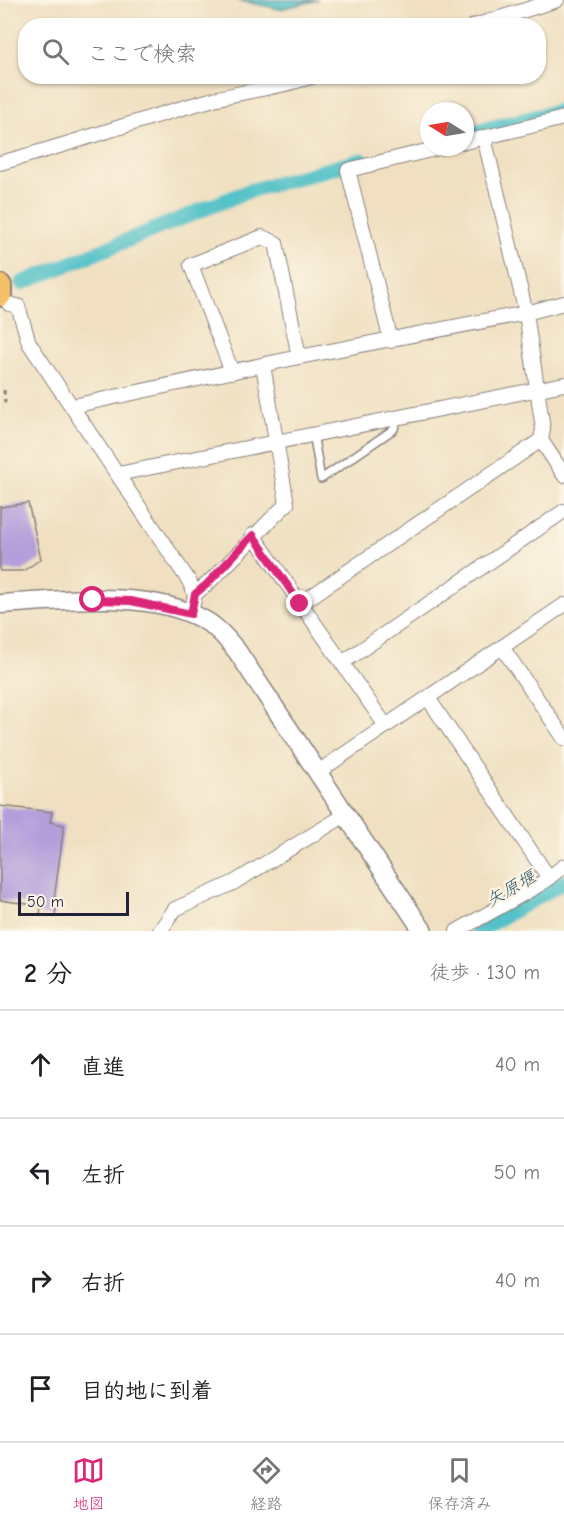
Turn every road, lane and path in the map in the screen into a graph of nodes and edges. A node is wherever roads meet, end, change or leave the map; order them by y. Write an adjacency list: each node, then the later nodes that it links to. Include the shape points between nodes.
1 (557, 0): 2 (street)
2 (500, 18)
3 (289, 84): 8 (street, via 209,100)
4 (564, 118): 5 (street)
5 (484, 137): 6 (street); 11 (street)
6 (474, 140)
7 (420, 153): 12 (street, via 348,170)
8 (0, 163)
9 (3, 295): 20 (street, via 18,306 27,339)
10 (564, 303): 11 (street)
11 (526, 313): 12 (street); 17 (street)
12 (391, 341): 13 (street)
13 (300, 357): 14 (street); 15 (street, via 276,243 262,237 191,265)
14 (263, 365): 15 (street); 24 (street)
15 (232, 372): 20 (street)
16 (564, 384): 17 (street)
17 (537, 389): 21 (street); 23 (street)
18 (4, 390): 19 (path)
19 (5, 404)
20 (73, 406): 25 (street)
21 (398, 417): 22 (street); 22 (lane, via 394,429 321,479)
22 (313, 433): 24 (street)
23 (541, 440): 26 (street); 31 (street)
24 (276, 441): 25 (street); 28 (street, via 287,504)
25 (118, 474): 29 (street)
26 (564, 475)
27 (564, 511): 35 (street)
28 (253, 535): 29 (street); 31 (street)
29 (195, 594): 33 (street)
30 (0, 604): 33 (street, via 131,601)
31 (300, 604): 35 (street)
32 (564, 605): 34 (street)
33 (191, 614): 39 (street, via 212,625 237,651)
34 (502, 647): 36 (street); 38 (street)
35 (342, 663): 37 (street)
36 (428, 698): 37 (street); 42 (street)
37 (386, 726): 39 (street)
38 (564, 738)
39 (318, 772): 40 (street)
40 (347, 814): 43 (street, via 233,883 175,909); 44 (street)
41 (564, 866): 42 (street)
42 (549, 878): 45 (street)
43 (160, 931)
44 (423, 931)
45 (457, 931)

